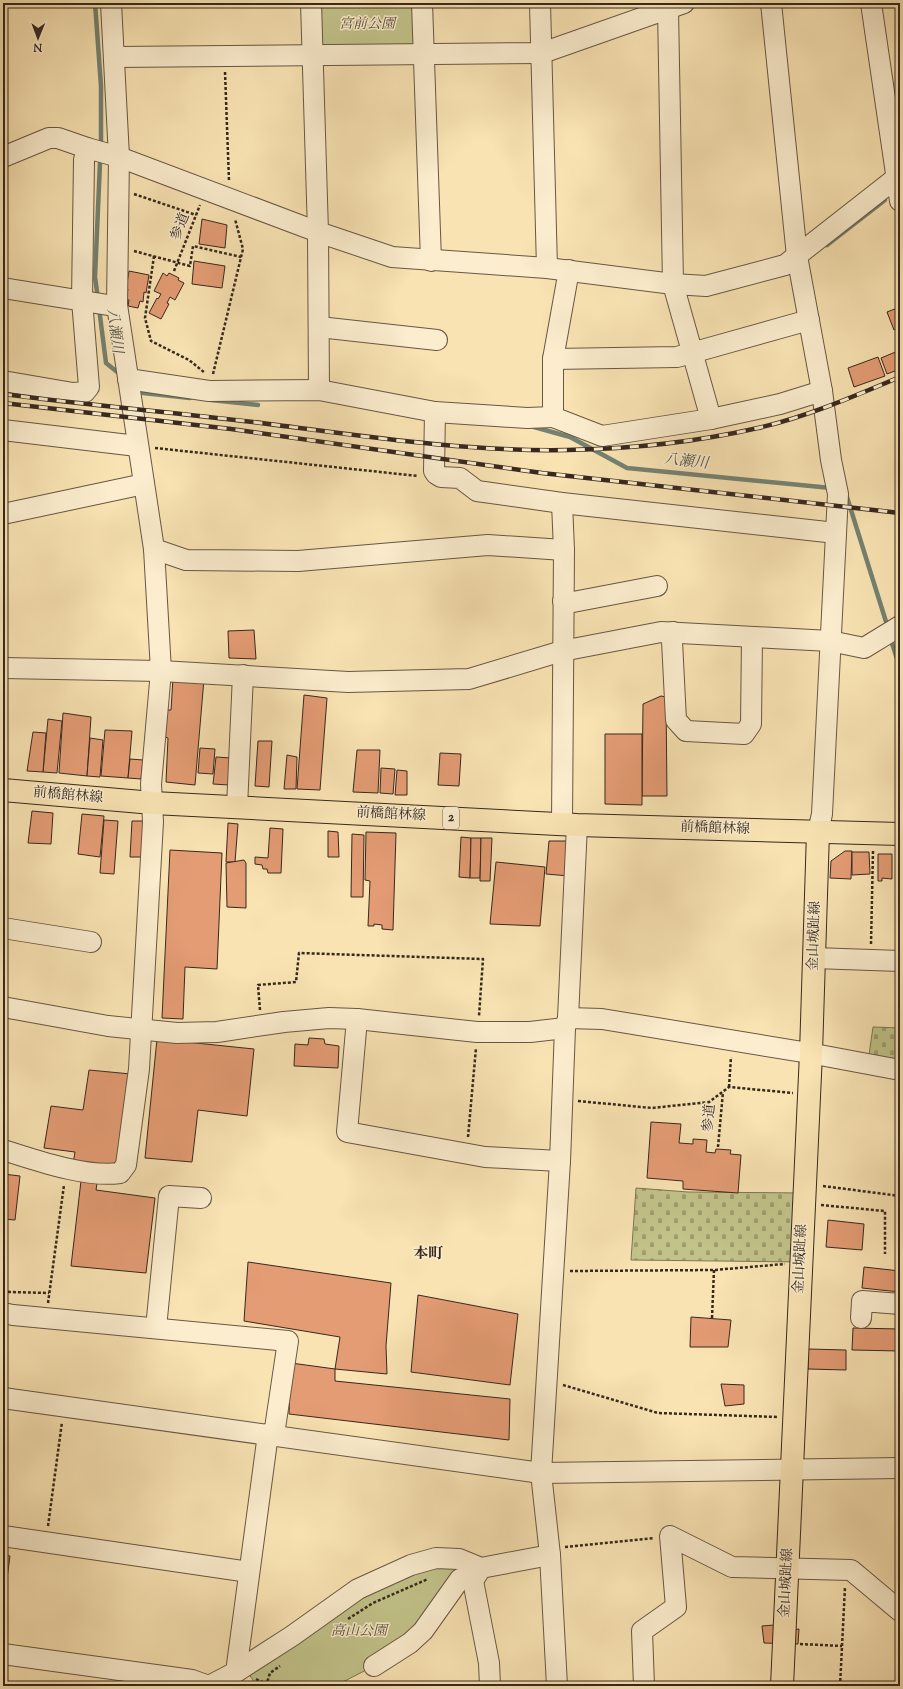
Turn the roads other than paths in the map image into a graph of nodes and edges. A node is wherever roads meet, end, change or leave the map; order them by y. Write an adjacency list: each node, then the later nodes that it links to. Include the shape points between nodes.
1 (111, 3): 11 (street)
2 (311, 3): 10 (street)
3 (422, 3): 9 (street)
4 (540, 3): 8 (street)
5 (771, 3): 18 (street)
6 (871, 3): 15 (street)
7 (676, 6): 8 (street); 22 (street)
8 (542, 53): 9 (street); 20 (street)
9 (425, 54): 10 (street); 19 (street)
10 (312, 55): 11 (street); 17 (street)
11 (115, 58): 13 (street)
12 (89, 149): 13 (street); 14 (street, via 64,139 49,138); 24 (street, via 84,160)
13 (115, 156): 17 (street); 25 (street, via 118,246)
14 (3, 157)
15 (898, 177): 16 (street); 18 (street)
16 (900, 201)
17 (318, 232): 19 (street, via 392,258); 27 (street)
18 (797, 256): 22 (street, via 785,265 706,286); 26 (street)
19 (431, 261): 20 (street)
20 (547, 268): 21 (street)
21 (569, 270): 22 (street); 30 (street)
22 (672, 284): 29 (street)
23 (3, 288): 24 (street)
24 (85, 301): 25 (street); 32 (street, via 89,388 85,392 73,394)
25 (112, 305): 31 (street)
26 (809, 320): 29 (street); 34 (street)
27 (319, 327): 28 (street); 33 (street)
28 (437, 340)
29 (692, 352): 30 (street, via 677,357); 37 (street)
30 (554, 359): 36 (street)
31 (128, 379): 33 (street); 39 (street)
32 (3, 380)
33 (319, 390): 35 (street)
34 (818, 392): 37 (street, via 780,404); 43 (street, via 838,494)
35 (435, 412): 36 (street, via 527,418); 41 (street, via 436,474 441,477 460,478 477,491)
36 (553, 417): 37 (street, via 602,436)
37 (711, 419)
38 (3, 430): 39 (street)
39 (146, 447): 40 (street)
40 (144, 484): 42 (street); 44 (street)
41 (562, 503): 43 (street); 45 (street)
42 (3, 514)
43 (836, 533): 51 (street)
44 (154, 549): 45 (street, via 186,560 298,561 488,545); 54 (street)
45 (564, 550): 47 (street)
46 (656, 586): 47 (street, via 573,602)
47 (563, 601): 52 (street)
48 (899, 630): 51 (street, via 858,647)
49 (673, 632): 50 (street); 50 (street, via 676,720 686,730 744,734 751,724); 52 (street)
50 (752, 637): 51 (street)
51 (830, 641): 60 (street, via 822,814)
52 (562, 650): 55 (street, via 469,679 348,682); 59 (street)
53 (3, 668): 54 (street)
54 (161, 671): 55 (street); 57 (street, via 151,784)
55 (243, 675): 58 (street)
56 (3, 790): 57 (main road, 前橋館林線 / 2)
57 (152, 803): 58 (main road, 前橋館林線 / 2); 69 (street)
58 (237, 807): 59 (main road, 前橋館林線 / 2)
59 (569, 825): 60 (main road, 前橋館林線 / 2); 68 (street)
60 (818, 832): 61 (main road, 前橋館林線 / 2); 64 (main road, 金山城趾線)
61 (900, 834)
62 (3, 928): 63 (street)
63 (91, 942)
64 (814, 958): 65 (street); 70 (main road, 金山城趾線)
65 (900, 961)
66 (3, 1007): 69 (street, via 108,1026)
67 (357, 1019): 68 (street, via 477,1032 530,1032); 69 (street, via 329,1018 217,1032 177,1033); 73 (street, via 347,1132 485,1157)
68 (567, 1023): 70 (street, via 602,1019); 73 (street)
69 (142, 1028): 72 (street, via 145,1086 126,1165 120,1173 110,1175 58,1167)
70 (811, 1053): 71 (street); 82 (main road, 金山城趾線)
71 (900, 1070)
72 (3, 1150)
73 (560, 1161): 83 (street)
74 (201, 1198): 78 (street, via 169,1196)
75 (900, 1304): 77 (street, via 862,1301)
76 (3, 1313): 78 (street)
77 (861, 1318)
78 (156, 1328): 80 (street, via 288,1341)
79 (3, 1398): 80 (street)
80 (271, 1435): 83 (street); 88 (street)
81 (900, 1468): 82 (street)
82 (792, 1470): 83 (street); 87 (main road, 金山城趾線)
83 (541, 1473): 85 (street)
84 (3, 1536): 88 (street)
85 (549, 1552): 86 (street); 95 (street)
86 (481, 1568): 91 (street, via 460,1579 423,1631 410,1643); 92 (street, via 459,1559 436,1558 411,1566 358,1589); 94 (street, via 473,1581 489,1663)
87 (787, 1569): 89 (street, via 851,1570); 96 (street, via 732,1567 670,1536 676,1607 642,1631); 97 (main road, 金山城趾線)
88 (249, 1572): 92 (street)
89 (900, 1611)
90 (3, 1654): 93 (street, via 192,1680)
91 (374, 1666)
92 (236, 1672): 93 (street)
93 (209, 1686)
94 (490, 1686)
95 (557, 1686)
96 (644, 1686)
97 (782, 1686)

